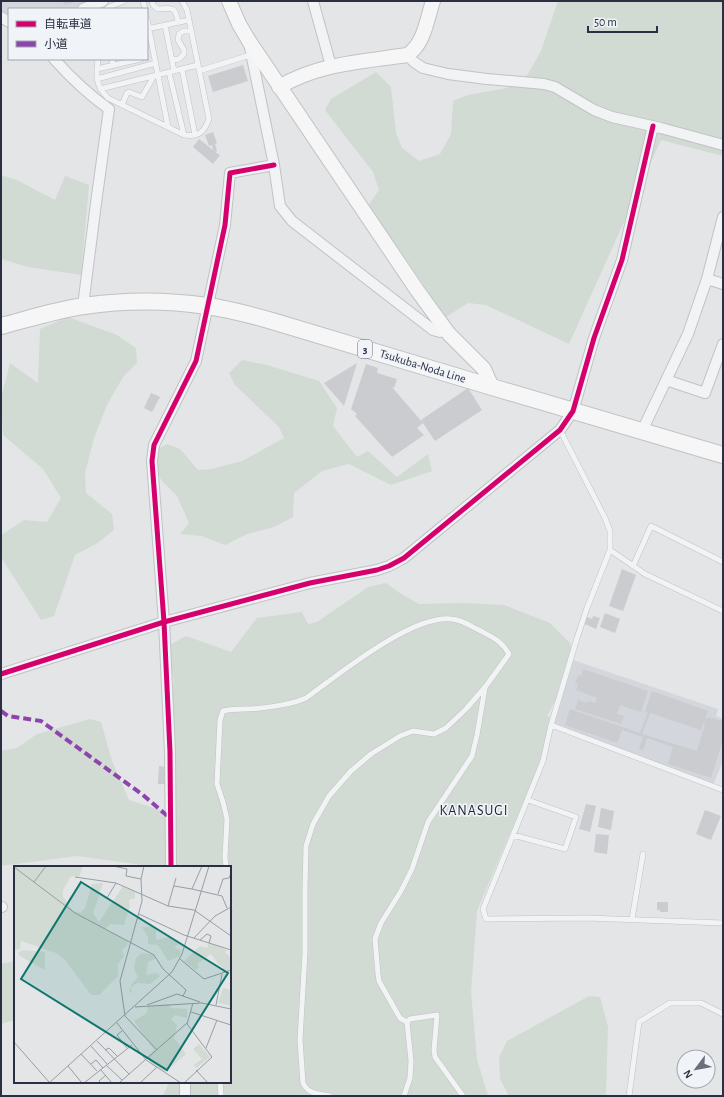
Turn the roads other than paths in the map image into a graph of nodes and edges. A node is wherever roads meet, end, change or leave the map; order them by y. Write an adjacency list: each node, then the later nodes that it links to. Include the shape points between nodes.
1 (103, 1): 8 (street)
2 (152, 1): 11 (lane, via 158,9 174,9)
3 (182, 1): 10 (lane)
4 (229, 1): 15 (street)
5 (313, 1): 27 (street)
6 (433, 1): 16 (street, via 420,41 414,51)
7 (122, 2): 9 (lane)
8 (86, 8)
9 (109, 8)
10 (189, 20): 11 (lane); 14 (lane)
11 (178, 22): 12 (lane)
12 (165, 25): 13 (lane); 22 (lane)
13 (148, 29): 17 (lane)
14 (191, 31): 22 (lane, via 179,34 178,40 184,54 179,59); 26 (lane)
15 (250, 48): 31 (lane); 34 (street); 42 (street)
16 (407, 55): 27 (street); 37 (street, via 423,68 448,74 555,87 594,110 612,117)
17 (154, 56): 18 (lane); 24 (lane)
18 (148, 58)
19 (55, 60): 46 (street, via 98,102 110,110)
20 (98, 60): 28 (lane)
21 (112, 60): 25 (lane)
22 (172, 60): 30 (lane)
23 (126, 61): 25 (lane)
24 (156, 63): 32 (lane); 33 (lane)
25 (113, 65): 28 (lane)
26 (198, 65): 29 (lane); 31 (lane)
27 (331, 66): 34 (street, via 304,74)
28 (97, 69): 33 (lane)
29 (182, 69): 30 (lane); 40 (lane)
30 (172, 71): 32 (lane); 39 (lane)
31 (199, 71): 40 (lane, via 209,119 206,128)
32 (156, 75): 35 (lane); 36 (lane, via 142,97 126,93); 38 (lane)
33 (97, 79): 35 (lane)
34 (279, 87): 49 (street)
35 (100, 89): 36 (lane, via 108,98)
36 (122, 105): 38 (lane)
37 (653, 126): 41 (street); 53 (street, via 622,260 594,338)
38 (168, 127): 39 (lane)
39 (184, 135): 40 (lane)
40 (195, 135)
41 (723, 145)
42 (274, 165): 47 (street, via 230,173 225,225); 49 (street, via 280,206 292,221 433,330)
43 (723, 218): 44 (street)
44 (707, 279): 45 (street); 51 (street, via 688,334)
45 (723, 284)
46 (83, 306): 47 (main road, Tsukuba-Noda Line / 3, via 152,302); 48 (main road, Tsukuba-Noda Line / 3)
47 (208, 306): 52 (main road, Tsukuba-Noda Line / 3, via 272,321); 61 (street, via 196,361 154,445 152,461)
48 (1, 326)
49 (446, 330): 52 (street, via 484,369)
50 (723, 344): 51 (street, via 705,394)
51 (666, 380): 55 (street)
52 (492, 388): 53 (main road, Tsukuba-Noda Line / 3)
53 (573, 411): 54 (street); 55 (main road, Tsukuba-Noda Line / 3)
54 (560, 430): 57 (lane, via 605,518 610,531); 61 (street, via 404,558 389,566 310,583)
55 (642, 431): 56 (main road, Tsukuba-Noda Line / 3)
56 (723, 455)
57 (610, 550): 59 (lane); 64 (lane, via 587,608)
58 (723, 562): 59 (lane, via 651,526)
59 (633, 566): 60 (lane)
60 (723, 612)
61 (164, 622): 62 (street); 69 (street, via 170,752)
62 (1, 674)
63 (486, 686): 70 (lane, via 509,654 505,646 450,618 406,630 377,647 306,698 291,703 235,708 223,712 220,720 217,784 227,819); 74 (lane, via 472,756 428,822 412,868 381,923 375,939 380,981 400,1018); 79 (lane, via 466,710 446,728 434,734 412,731 371,754 329,796 313,824 306,846 305,953 300,1040 305,1089)
64 (551, 725): 65 (lane); 66 (lane, via 543,761)
65 (723, 790)
66 (528, 800): 67 (lane); 67 (lane, via 576,817 565,849)
67 (513, 835): 71 (lane, via 482,909 486,919)
68 (643, 854): 71 (lane)
69 (171, 866)
70 (226, 866)
71 (632, 919): 72 (lane)
72 (723, 922)
73 (723, 1014): 82 (lane, via 701,1003 670,1003 639,1022)
74 (407, 1022): 80 (lane, via 411,1061 410,1078); 81 (lane, via 410,1019 437,1015 434,1050 436,1057)
75 (185, 1083): 77 (street)
76 (220, 1083): 78 (lane)
77 (185, 1096)
78 (221, 1096)
79 (330, 1096)
80 (404, 1096)
81 (463, 1096)
82 (629, 1096)

